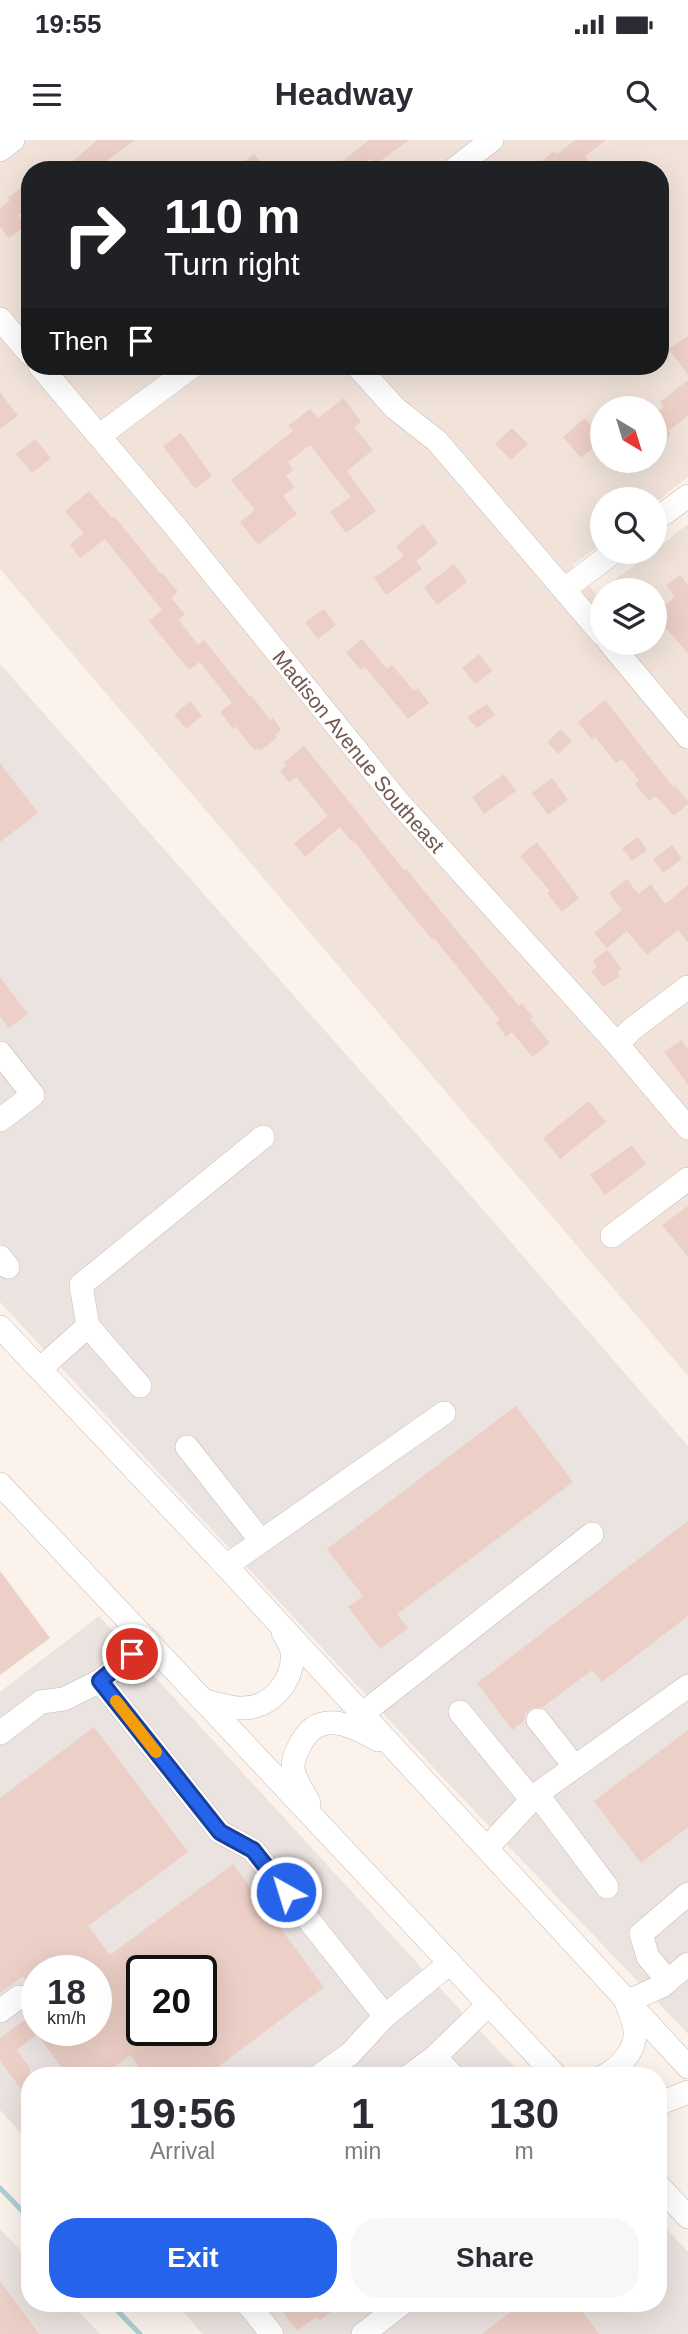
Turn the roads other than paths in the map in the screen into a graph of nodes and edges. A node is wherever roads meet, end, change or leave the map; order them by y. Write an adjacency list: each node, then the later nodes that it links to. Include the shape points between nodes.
1 (13, 140): 3 (street)
2 (492, 140): 4 (street)
3 (0, 150)
4 (465, 161)
5 (0, 319): 6 (street)
6 (21, 344)
7 (48, 375): 10 (street, Madison Avenue Southeast)
8 (181, 375): 10 (street)
9 (365, 375): 14 (street, via 395,408 437,441)
10 (99, 436): 19 (street, Madison Avenue Southeast, via 400,804)
11 (688, 496): 12 (street)
12 (667, 511)
13 (598, 564): 14 (street)
14 (565, 589): 15 (street)
15 (590, 619)
16 (620, 655): 17 (street)
17 (688, 737)
18 (688, 987): 19 (street)
19 (617, 1044): 22 (street, Madison Avenue Southeast)
20 (0, 1053): 21 (street, via 33,1095)
21 (0, 1120)
22 (688, 1128)
23 (262, 1137): 26 (street, via 81,1285)
24 (688, 1179): 25 (street)
25 (612, 1236)
26 (88, 1326): 30 (street); 31 (street)
27 (0, 1327): 29 (street)
28 (0, 1350): 29 (street)
29 (24, 1352): 30 (street)
30 (40, 1369): 37 (street)
31 (140, 1386)
32 (444, 1412): 36 (street)
33 (187, 1447): 36 (street)
34 (3, 1493): 39 (street)
35 (592, 1534): 44 (street)
36 (261, 1541): 37 (street)
37 (226, 1566): 38 (street)
38 (280, 1626): 42 (street, via 292,1650 292,1664 280,1690 264,1703 244,1708); 44 (street)
39 (148, 1641): 40 (street); 42 (street)
40 (100, 1681): 46 (street, via 64,1699 41,1702); 61 (street, via 220,1832 253,1850)
41 (688, 1686): 48 (street)
42 (205, 1701): 50 (street)
43 (460, 1712): 49 (street)
44 (362, 1714): 47 (street)
45 (538, 1720): 48 (street)
46 (0, 1732)
47 (396, 1751): 50 (street, via 354,1726 336,1722 319,1725 303,1738 294,1772); 51 (street)
48 (575, 1767): 49 (street)
49 (535, 1797): 51 (street); 52 (street)
50 (320, 1825): 54 (street)
51 (487, 1848): 58 (street)
52 (607, 1886)
53 (688, 1894): 56 (street, via 641,1934 648,1957)
54 (450, 1963): 59 (street); 61 (street)
55 (688, 1964): 56 (street)
56 (668, 1981): 58 (street)
57 (19, 1997): 60 (street)
58 (626, 2002): 67 (street, via 636,2031); 68 (street)
59 (489, 2004): 62 (street); 66 (street)
60 (0, 2011)
61 (385, 2016): 63 (street)
62 (435, 2057): 64 (street); 65 (street)
63 (332, 2067)
64 (421, 2067)
65 (444, 2067)
66 (550, 2067)
67 (618, 2067)
68 (688, 2067)
69 (688, 2092): 70 (street)
70 (667, 2100)
71 (667, 2194): 72 (street)
72 (688, 2217)
73 (254, 2312): 75 (street)
74 (392, 2312): 76 (street)
75 (272, 2334)
76 (363, 2334)

